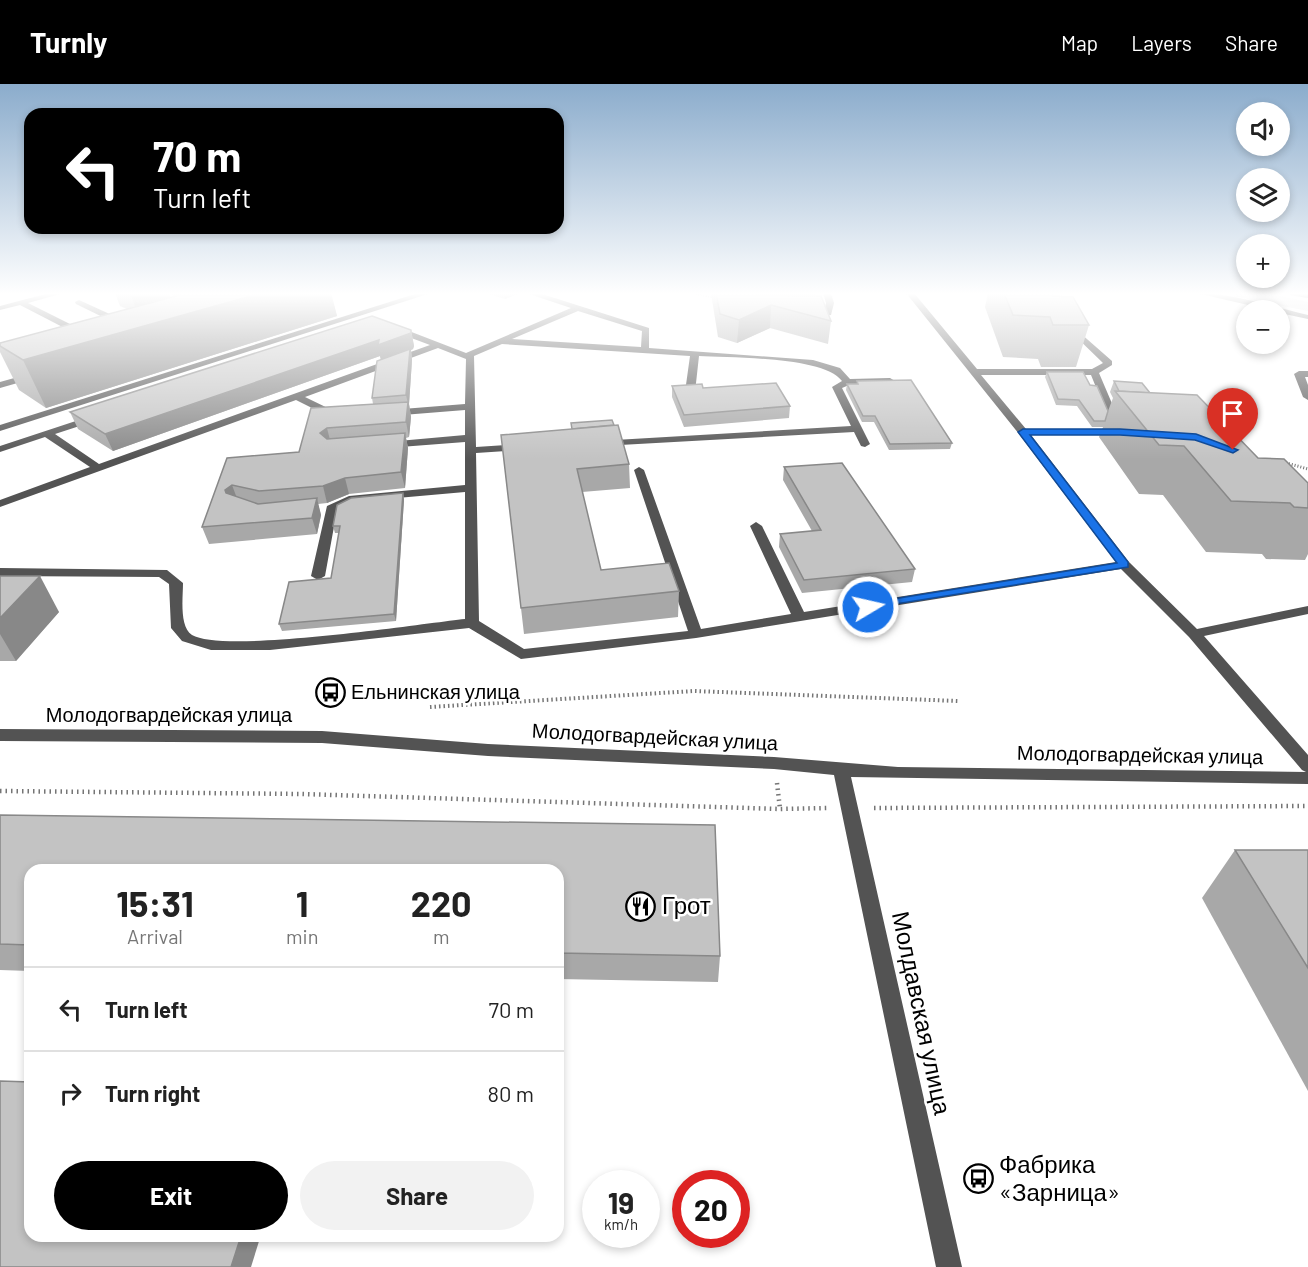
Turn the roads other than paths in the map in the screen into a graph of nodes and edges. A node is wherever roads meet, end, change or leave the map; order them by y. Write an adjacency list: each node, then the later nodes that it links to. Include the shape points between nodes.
1 (253, 348): 16 (street)
2 (429, 348): 21 (street)
3 (446, 348): 10 (street)
4 (484, 348): 10 (street)
5 (616, 348): 8 (street)
6 (955, 348): 13 (street)
7 (1094, 348): 14 (street, via 1109,363)
8 (645, 350): 9 (street)
9 (695, 353): 18 (street, via 819,364 838,369); 20 (street)
10 (466, 356): 23 (street, via 470,357)
11 (155, 369): 16 (street)
12 (46, 371): 19 (street)
13 (974, 372): 14 (street); 29 (street)
14 (1094, 372): 29 (street, via 1125,432)
15 (1308, 374): 22 (street, via 1299,374)
16 (168, 375): 27 (street)
17 (890, 381): 18 (street)
18 (847, 382): 28 (street, via 837,387)
19 (0, 385)
20 (690, 392)
21 (296, 396): 26 (street, via 338,417); 37 (street)
22 (1308, 397)
23 (470, 407): 24 (street); 31 (street)
24 (382, 413)
25 (103, 416): 30 (street)
26 (349, 416)
27 (0, 428)
28 (858, 429): 32 (street); 33 (street)
29 (1023, 432): 42 (street)
30 (47, 434): 36 (street); 37 (street)
31 (471, 444): 34 (street); 35 (street); 39 (street)
32 (588, 444)
33 (865, 444)
34 (378, 445)
35 (529, 447)
36 (0, 449)
37 (98, 468): 40 (street)
38 (639, 470): 48 (street)
39 (471, 488): 44 (street, via 349,499 325,509); 47 (street)
40 (0, 504)
41 (756, 526): 46 (street)
42 (1124, 565): 46 (street); 49 (street)
43 (0, 572): 47 (street, via 162,573 176,583 178,628 187,638 210,645 270,645)
44 (318, 576)
45 (1308, 610): 49 (street)
46 (800, 618): 48 (street)
47 (472, 623): 48 (street, via 521,654)
48 (696, 634)
49 (1194, 634): 52 (street)
50 (0, 735): 51 (street, Молодогвардейская улица, via 322,737 488,750 774,763)
51 (841, 771): 52 (street, Молодогвардейская улица); 53 (street, Молдавская улица)
52 (1307, 775)
53 (949, 1267)

